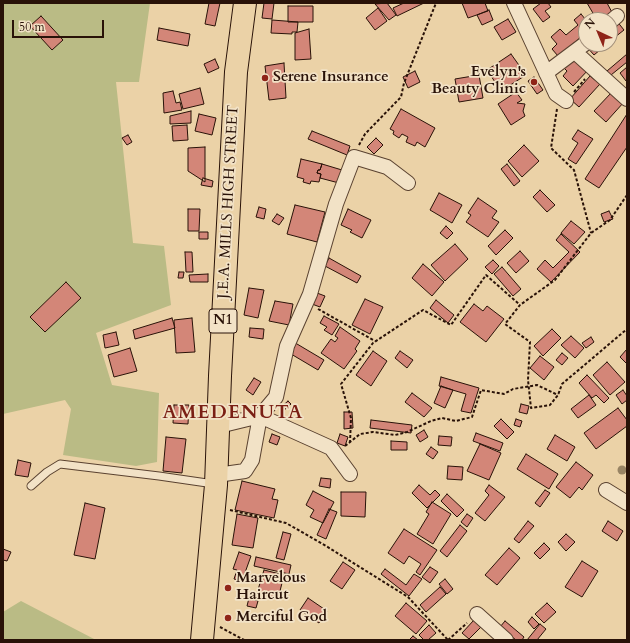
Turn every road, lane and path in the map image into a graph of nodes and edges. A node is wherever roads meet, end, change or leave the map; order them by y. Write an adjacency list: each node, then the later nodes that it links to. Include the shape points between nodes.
1 (245, 3): 21 (highway, J.E.A. MILLS HIGH STREET / N1, via 236,72)
2 (436, 3): 10 (path, via 404,83 401,97 365,134)
3 (514, 3): 7 (street)
4 (578, 49): 7 (street)
5 (584, 52): 6 (street)
6 (594, 69): 8 (path); 9 (street)
7 (546, 73): 8 (street, via 556,94)
8 (562, 98): 13 (path, via 551,148 574,170)
9 (627, 99)
10 (354, 156): 11 (street, via 387,167); 14 (street, via 336,204)
11 (408, 183)
12 (627, 195): 13 (path, via 610,220)
13 (591, 233): 15 (path, via 555,280)
14 (306, 303): 17 (path); 20 (street, via 287,346 276,397)
15 (520, 305): 17 (path, via 486,276 451,325 423,310); 18 (path, via 505,324 530,342)
16 (627, 329): 19 (path, via 562,384)
17 (375, 342): 22 (path, via 341,384 351,418)
18 (529, 388): 19 (path, via 537,385); 19 (path, via 531,408 550,406); 22 (path, via 513,389 504,394 480,390 472,417 456,421 442,418 395,435 373,432 360,434)
19 (558, 395)
20 (260, 416): 21 (street); 23 (street); 25 (street, via 252,460 245,471)
21 (219, 426): 25 (highway, J.E.A. MILLS HIGH STREET / N1)
22 (350, 443): 23 (path, via 339,449)
23 (331, 448): 24 (street)
24 (350, 474)
25 (217, 480): 26 (lane, via 60,464); 31 (highway, J.E.A. MILLS HIGH STREET / N1)
26 (31, 486)
27 (606, 490): 28 (street)
28 (627, 504)
29 (227, 510): 33 (path, via 286,523 326,546 408,597)
30 (477, 614): 33 (path); 34 (street)
31 (209, 632): 32 (path)
32 (244, 640)
33 (448, 640)
34 (506, 640)

